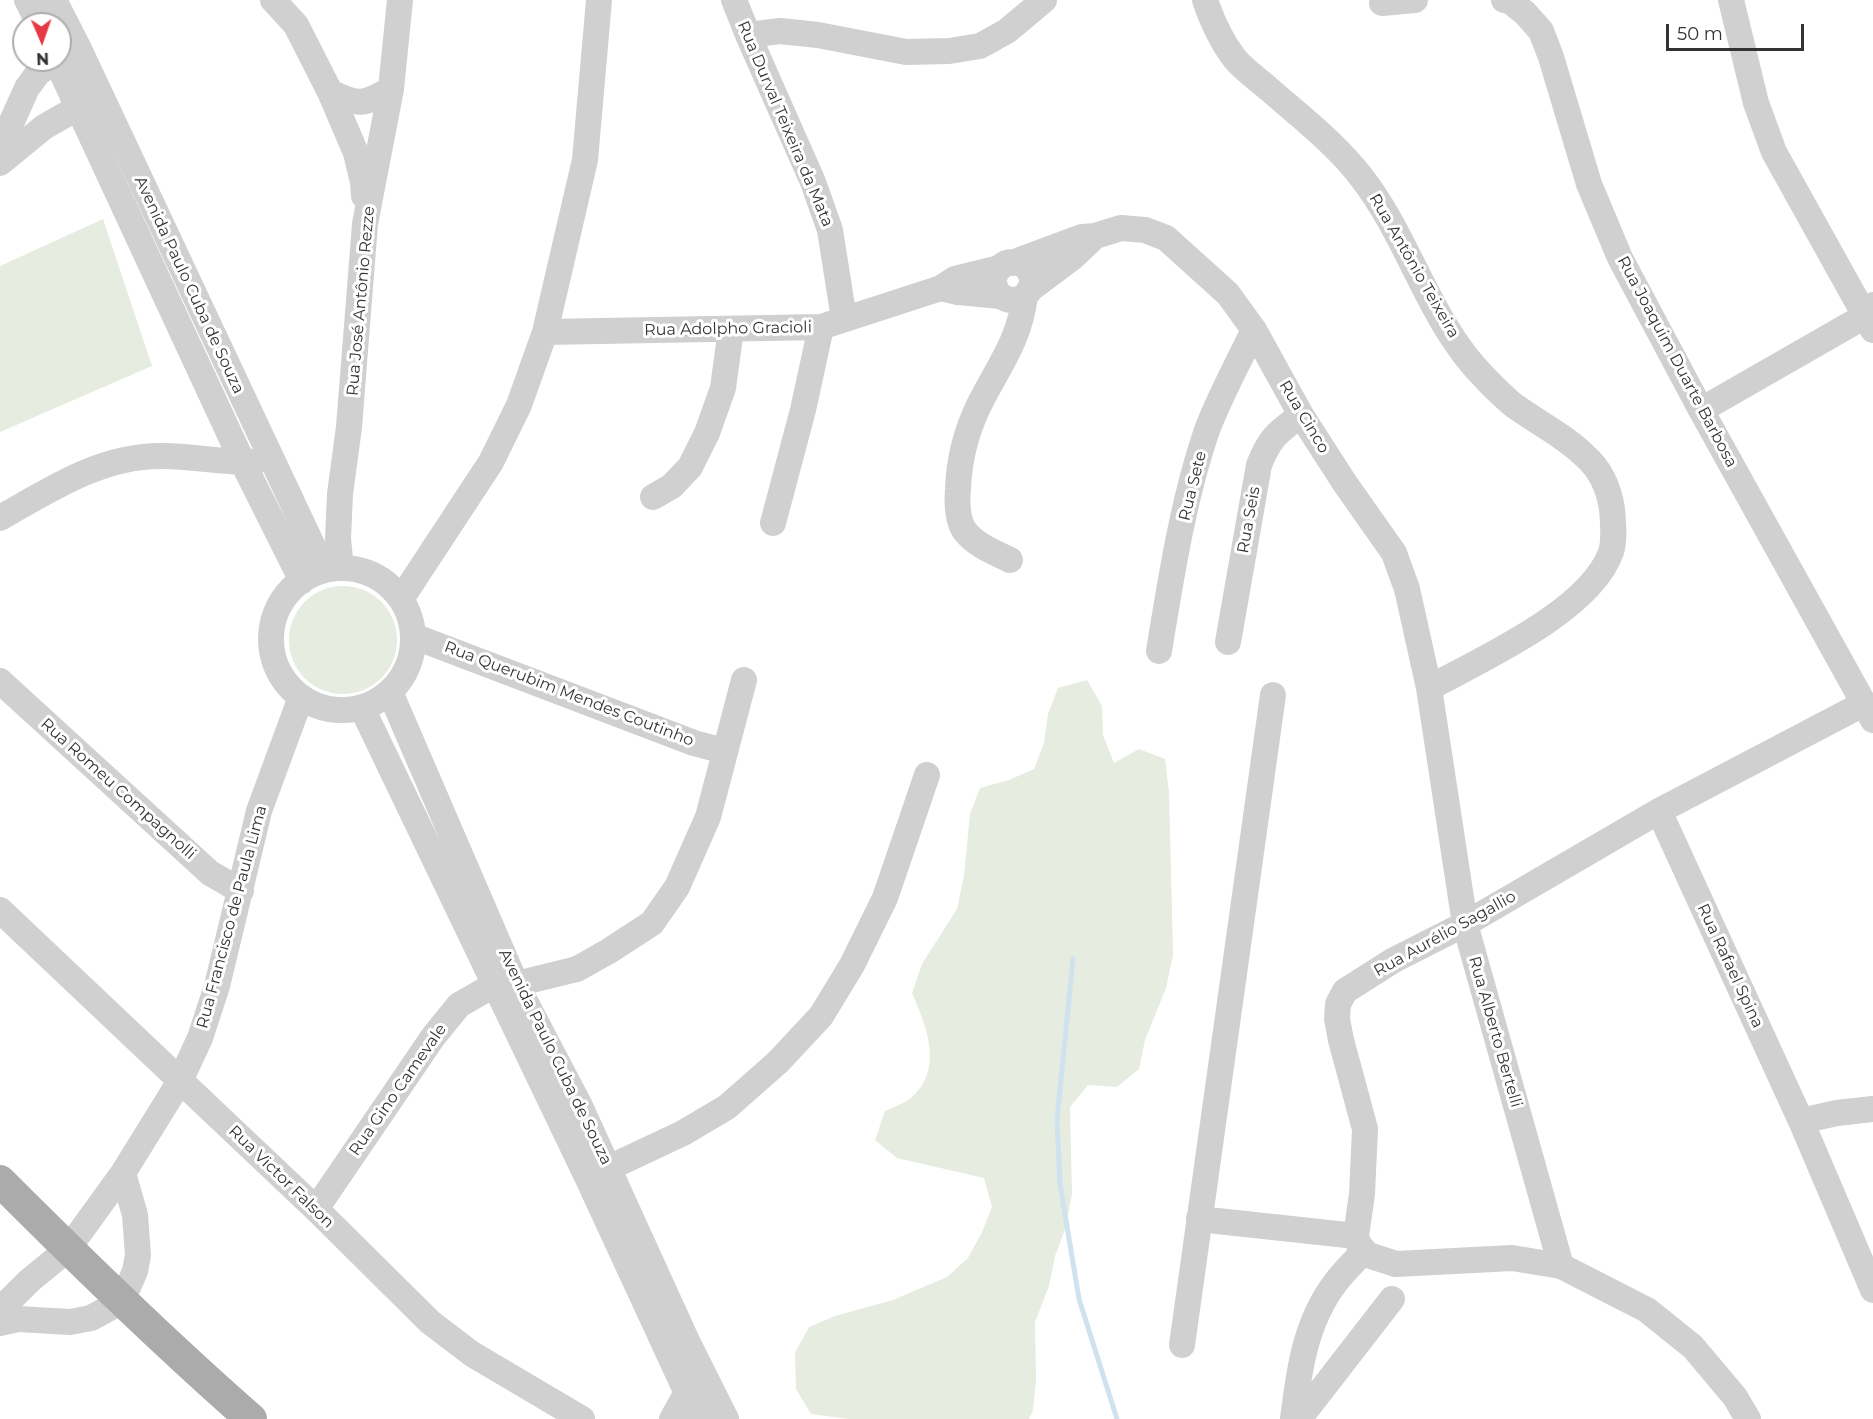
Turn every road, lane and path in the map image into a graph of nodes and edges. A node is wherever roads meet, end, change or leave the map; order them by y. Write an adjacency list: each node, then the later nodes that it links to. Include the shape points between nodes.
1 (273, 0): 16 (street, via 296,26)
2 (400, 0): 15 (street, Rua José Antônio Rezze)
3 (600, 0): 30 (street, via 585,160)
4 (734, 0): 11 (street, Rua Durval Teixeira da Mata)
5 (1044, 0): 11 (street, via 1007,31 980,46 949,51 906,52 780,31)
6 (1205, 0): 46 (street, Rua Antônio Teixeira, via 1221,38 1236,60 1340,152 1363,179 1385,212 1445,327 1483,377 1512,404 1586,456 1610,493 1611,550 1598,574 1567,607 1520,639)
7 (1415, 0): 10 (street)
8 (1504, 0): 31 (street, Rua Joaquim Duarte Barbosa, via 1525,13 1541,31 1590,184 1620,258)
9 (1731, 0): 26 (street, via 1756,103 1774,152)
10 (1382, 3)
11 (748, 35): 27 (street, Rua Durval Teixeira da Mata, via 830,230)
12 (72, 68): 17 (street, Avenida Paulo Cuba de Souza)
13 (40, 72): 19 (street, via 27,88)
14 (66, 72): 18 (street, Avenida Paulo Cuba de Souza)
15 (391, 90): 16 (street, via 351,103); 21 (street, Rua José Antônio Rezze)
16 (330, 92): 21 (street, via 356,153 363,182)
17 (101, 95): 18 (street); 33 (street, Avenida Paulo Cuba de Souza)
18 (78, 106): 20 (street, via 44,127); 34 (street, Avenida Paulo Cuba de Souza)
19 (0, 148)
20 (0, 163)
21 (365, 224): 39 (street, Rua José Antônio Rezze, via 338,539)
22 (1095, 236): 23 (street, Rua Cinco, via 1082,237); 25 (street, Rua Cinco, via 1073,257); 29 (street, Rua Cinco, via 1121,228 1145,230 1166,238 1228,294)
23 (1006, 265): 24 (street, Rua Adolpho Gracioli, via 955,279); 25 (street, via 1024,267 1031,278)
24 (941, 288): 25 (street, Rua Adolpho Gracioli); 27 (street, Rua Adolpho Gracioli)
25 (1015, 295): 38 (street, via 999,368 964,444 957,500 964,529 981,546)
26 (1870, 317): 31 (street)
27 (832, 323): 28 (street, Rua Adolpho Gracioli); 37 (street, Rua Durval Teixeira da Mata, via 802,410)
28 (731, 329): 30 (street, Rua Adolpho Gracioli); 35 (street, via 723,388 707,433 690,467 672,486)
29 (1254, 330): 32 (street, Rua Cinco); 43 (street, Rua Sete, via 1200,453 1171,578)
30 (545, 332): 40 (street, via 519,405 491,462)
31 (1701, 410): 51 (street, Rua Joaquim Duarte Barbosa)
32 (1301, 415): 42 (street, Rua Seis, via 1277,433 1259,465); 46 (street, Rua Cinco, via 1394,553 1407,589)
33 (272, 462): 34 (street); 39 (street, Avenida Paulo Cuba de Souza)
34 (243, 463): 36 (street, via 140,457 93,468); 39 (street, Avenida Paulo Cuba de Souza)
35 (653, 497)
36 (0, 518)
37 (773, 523)
38 (1010, 560)
39 (322, 573): 40 (street, via 364,572 385,582); 49 (street, via 285,596 274,616 270,639 274,661 284,681)
40 (401, 599): 41 (street, via 410,617)
41 (413, 636): 47 (street, via 411,657); 52 (street, Rua Querubim Mendes Coutinho)
42 (1228, 642)
43 (1159, 651)
44 (744, 680): 52 (street, Rua Gino Camevale)
45 (0, 681): 55 (street, Rua Romeu Compagnolli, via 210,873)
46 (1429, 688): 57 (street, Rua Alberto Bertelli)
47 (390, 692): 50 (street); 58 (street, Avenida Paulo Cuba de Souza)
48 (1273, 695): 66 (street)
49 (300, 697): 50 (street, via 335,710); 55 (street, Rua Francisco de Paula Lima, via 259,811)
50 (362, 708): 58 (street, Avenida Paulo Cuba de Souza)
51 (1868, 712): 54 (street, Rua Aurélio Sagallio)
52 (724, 751): 58 (street, Rua Gino Camevale, via 704,827 677,887 652,923 577,969)
53 (927, 775): 63 (street, via 885,897 852,965 821,1016 778,1062 727,1107)
54 (1659, 811): 57 (street, Rua Aurélio Sagallio); 61 (street, Rua Rafael Spina)
55 (241, 891): 59 (street, Rua Francisco de Paula Lima, via 217,986 200,1038)
56 (0, 910): 59 (street, Rua Victor Falson)
57 (1465, 924): 67 (street, Rua Aurélio Sagallio, via 1394,960 1345,991 1338,1004 1341,1040 1365,1128); 69 (street, Rua Alberto Bertelli)
58 (505, 984): 63 (street, Avenida Paulo Cuba de Souza, via 579,1104); 65 (street, Rua Gino Camevale, via 459,1005)
59 (180, 1081): 62 (street, Rua Francisco de Paula Lima); 65 (street, Rua Victor Falson)
60 (1873, 1109): 61 (street)
61 (1801, 1121): 71 (street, Rua Rafael Spina)
62 (123, 1173): 68 (street, Rua Francisco de Paula Lima); 73 (street, via 135,1215 138,1255)
63 (599, 1173): 78 (street, Avenida Paulo Cuba de Souza); 83 (street, Avenida Paulo Cuba de Souza)
64 (0, 1181): 68 (main road)
65 (316, 1209): 80 (street, Rua Victor Falson, via 430,1322 472,1354)
66 (1199, 1219): 67 (street); 77 (street)
67 (1360, 1244): 69 (street, via 1375,1258 1396,1264 1512,1258); 84 (street, via 1313,1321)
68 (68, 1249): 70 (street, Rua Francisco de Paula Lima); 73 (main road)
69 (1561, 1266): 86 (street, via 1647,1310 1693,1347 1735,1396)
70 (29, 1281): 74 (street, Rua Francisco de Paula Lima); 75 (street, via 27,1298)
71 (1873, 1290)
72 (1392, 1299): 85 (street)
73 (122, 1301): 75 (street, via 91,1318); 79 (main road)
74 (0, 1310)
75 (34, 1321): 76 (street)
76 (0, 1323)
77 (1182, 1345)
78 (686, 1395): 81 (street); 82 (street, Avenida Paulo Cuba de Souza)
79 (251, 1419)
80 (582, 1419)
81 (672, 1419)
82 (699, 1419)
83 (726, 1419)
84 (1293, 1419)
85 (1299, 1419)
86 (1748, 1419)

